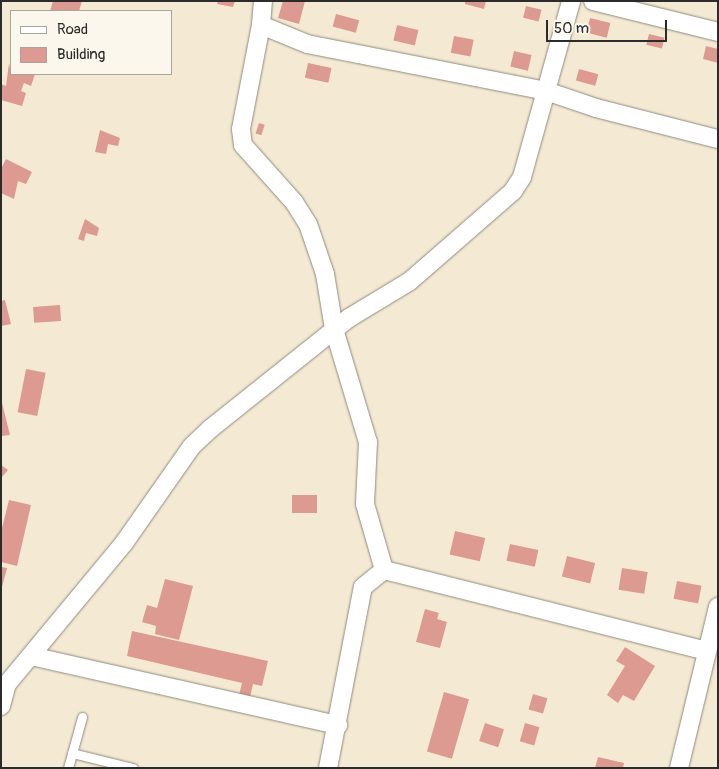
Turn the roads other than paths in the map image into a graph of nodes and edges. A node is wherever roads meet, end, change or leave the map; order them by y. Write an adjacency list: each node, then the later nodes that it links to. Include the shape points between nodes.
1 (263, 1): 4 (street)
2 (571, 1): 6 (street)
3 (593, 1): 5 (street)
4 (261, 25): 6 (street, via 307,44); 8 (street, via 240,129 243,145 294,202 308,224 325,274)
5 (718, 32)
6 (546, 91): 7 (street, via 596,108); 8 (street, via 522,177 513,191 410,281)
7 (718, 139)
8 (334, 329): 9 (street, via 368,442 365,504); 12 (street, via 192,446 124,543)
9 (384, 570): 11 (street); 15 (street, via 363,587)
10 (718, 607): 11 (street)
11 (706, 652): 20 (street)
12 (31, 656): 13 (street, via 7,684); 15 (street)
13 (1, 706)
14 (82, 717): 16 (lane)
15 (338, 724): 19 (street)
16 (72, 753): 17 (lane); 18 (lane)
17 (68, 768)
18 (133, 768)
19 (328, 768)
20 (679, 768)

